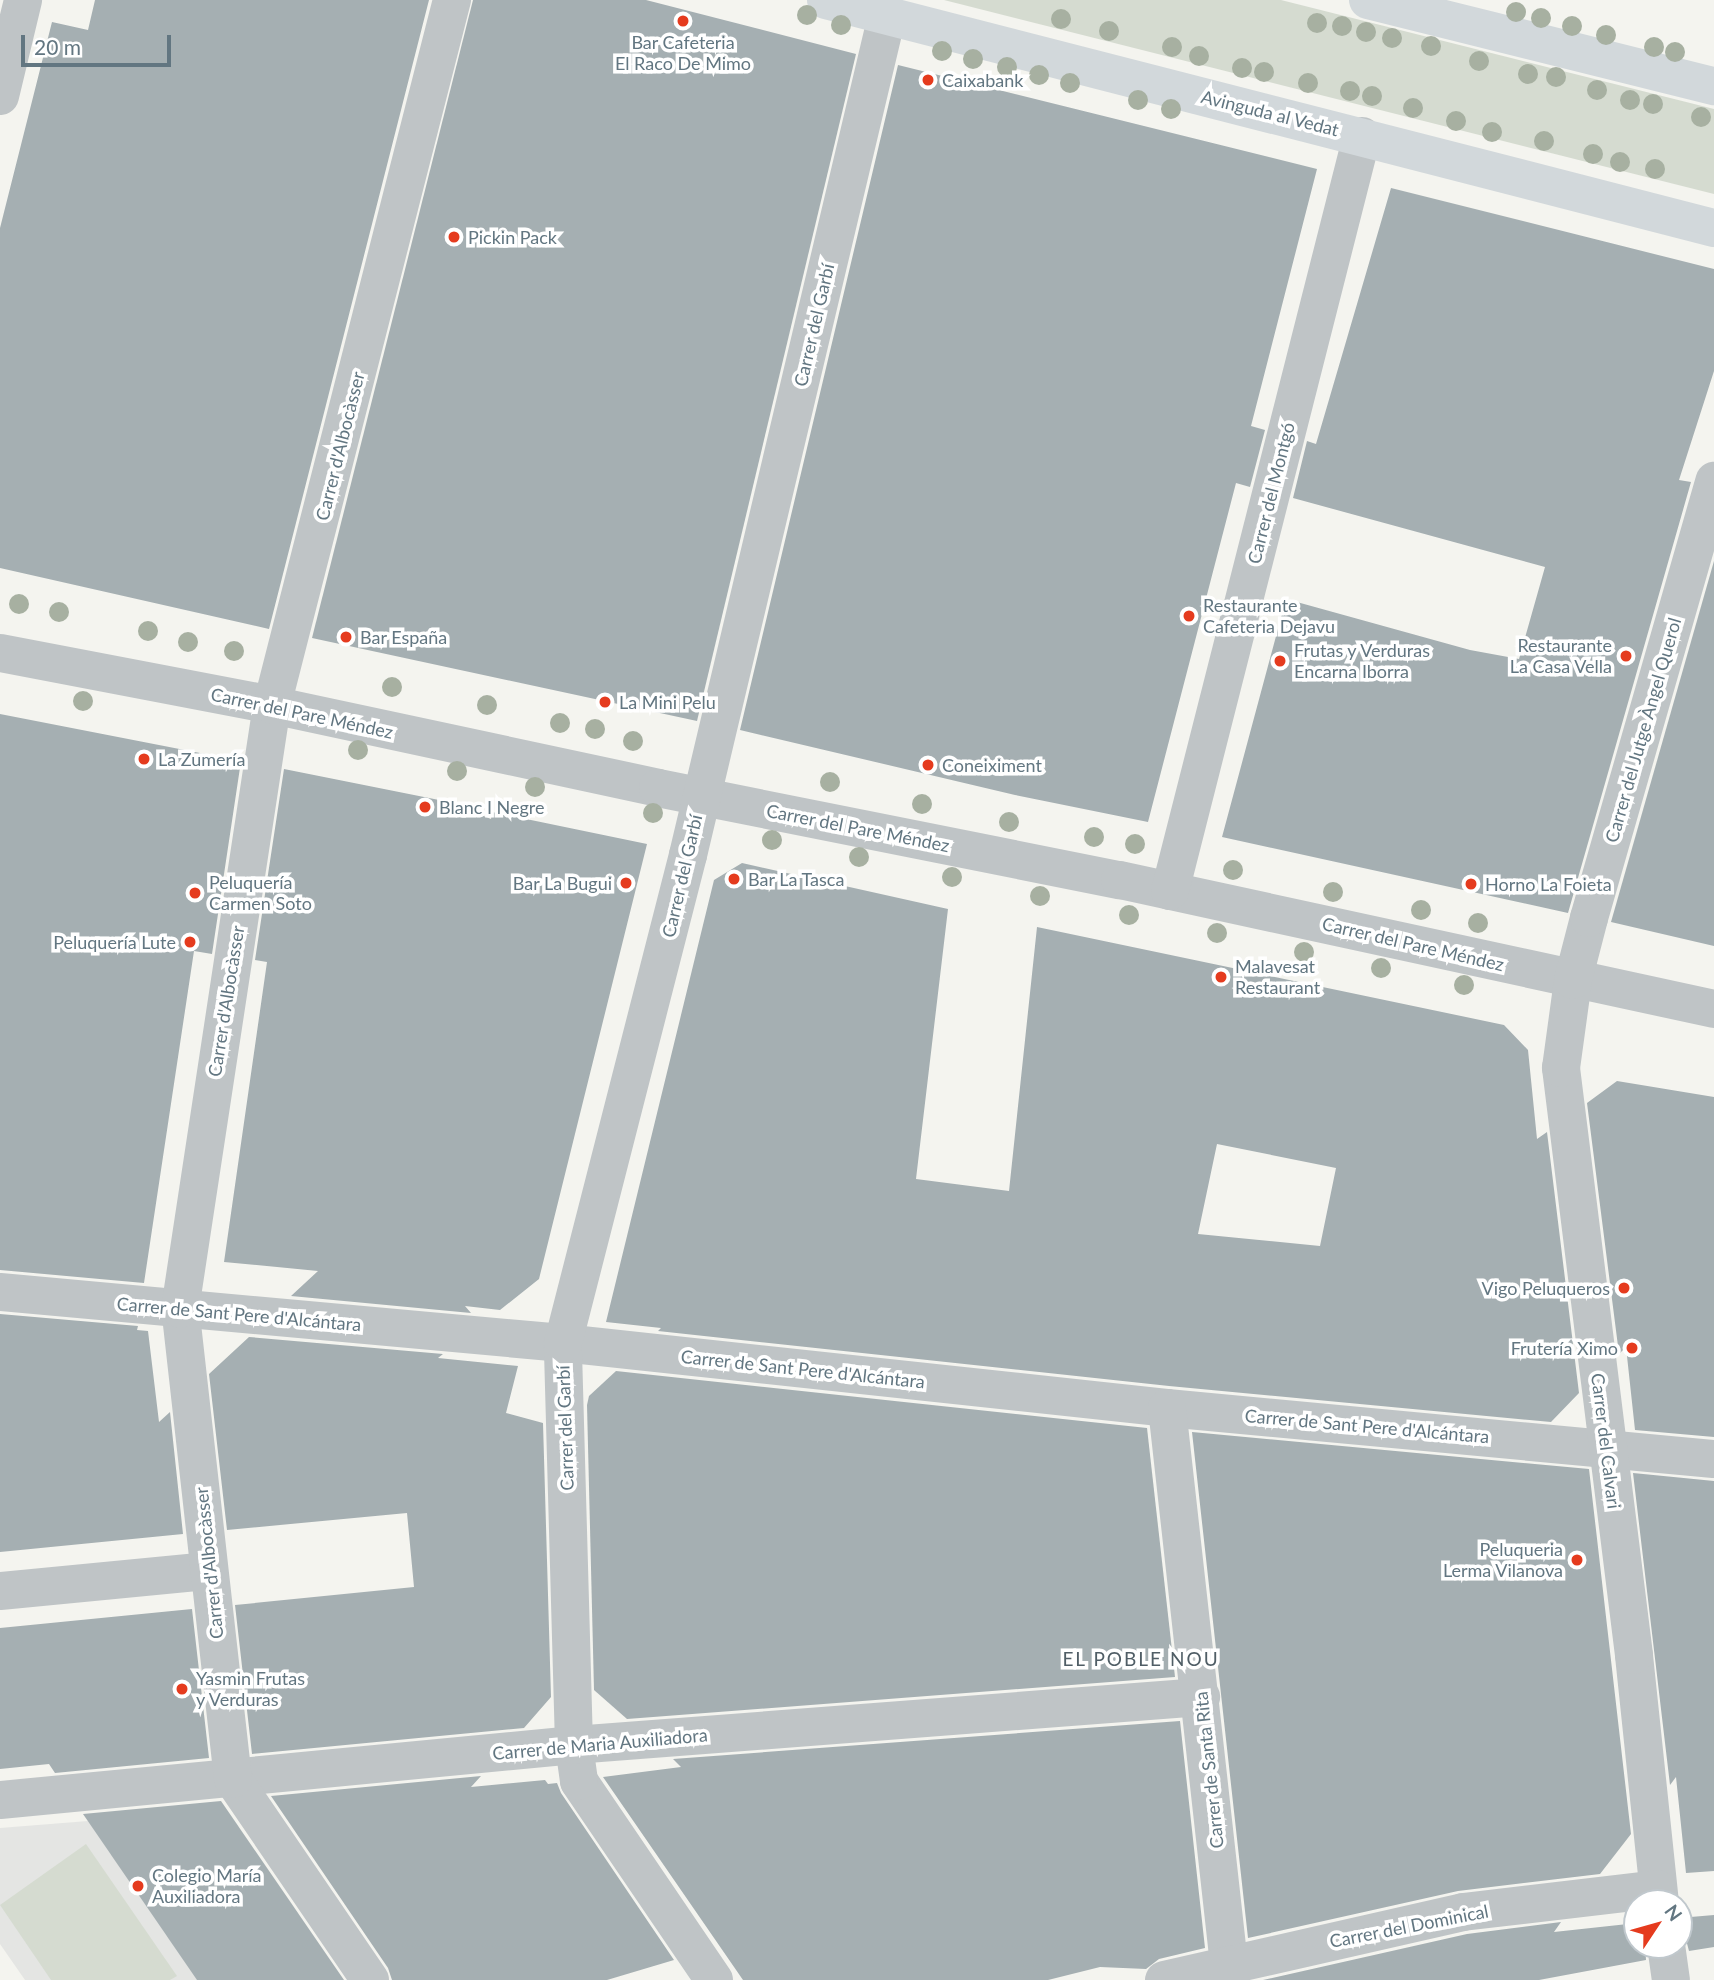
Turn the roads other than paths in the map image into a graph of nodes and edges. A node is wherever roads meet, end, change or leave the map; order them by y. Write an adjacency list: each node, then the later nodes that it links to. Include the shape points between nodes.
1 (23, 0): 7 (street)
2 (452, 0): 12 (street, Carrer d'Albocàsser)
3 (826, 0): 5 (street, Avinguda al Vedat)
4 (1392, 3): 6 (street)
5 (887, 16): 8 (street, Avinguda al Vedat); 13 (street, Carrer del Garbí)
6 (1714, 86)
7 (0, 96)
8 (1362, 136): 9 (street, Avinguda al Vedat); 14 (street, Carrer del Montgó)
9 (1714, 229)
10 (1714, 481): 15 (street, Carrer del Jutge Àngel Querol)
11 (0, 653): 12 (street, Carrer del Pare Méndez)
12 (272, 705): 13 (street, Carrer del Pare Méndez); 18 (street, Carrer d'Albocàsser)
13 (701, 796): 14 (street, Carrer del Pare Méndez); 19 (street, Carrer del Garbí)
14 (1170, 891): 15 (street, Carrer del Pare Méndez)
15 (1573, 980): 16 (street, Carrer del Pare Méndez); 21 (street, Carrer del Calvari, via 1561,1068)
16 (1714, 1009)
17 (0, 1292): 18 (street, Carrer de Sant Pere d'Alcántara)
18 (180, 1309): 19 (street, Carrer de Sant Pere d'Alcántara); 23 (street, Carrer d'Albocàsser)
19 (563, 1343): 20 (street, Carrer de Sant Pere d'Alcántara); 26 (street, Carrer del Garbí)
20 (1167, 1408): 21 (street, Carrer de Sant Pere d'Alcántara); 25 (street, Carrer de Santa Rita)
21 (1606, 1447): 22 (street, Carrer de Sant Pere d'Alcántara); 29 (street, Carrer del Calvari)
22 (1714, 1459)
23 (209, 1571): 24 (street); 27 (street, Carrer d'Albocàsser)
24 (0, 1591)
25 (1201, 1697): 26 (street, Carrer de Maria Auxiliadora); 32 (street, Carrer de Santa Rita)
26 (574, 1745): 27 (street, Carrer de Maria Auxiliadora); 34 (street, Carrer del Garbí, via 579,1781)
27 (233, 1779): 28 (street, Carrer de Maria Auxiliadora); 33 (street, Carrer d'Albocàsser)
28 (0, 1800)
29 (1658, 1889)
30 (1623, 1899): 32 (street, Carrer del Dominical, via 1463,1912)
31 (1668, 1959): 36 (street)
32 (1229, 1964): 35 (street, Carrer del Dominical)
33 (370, 1980)
34 (715, 1980)
35 (1164, 1980)
36 (1671, 1980)

